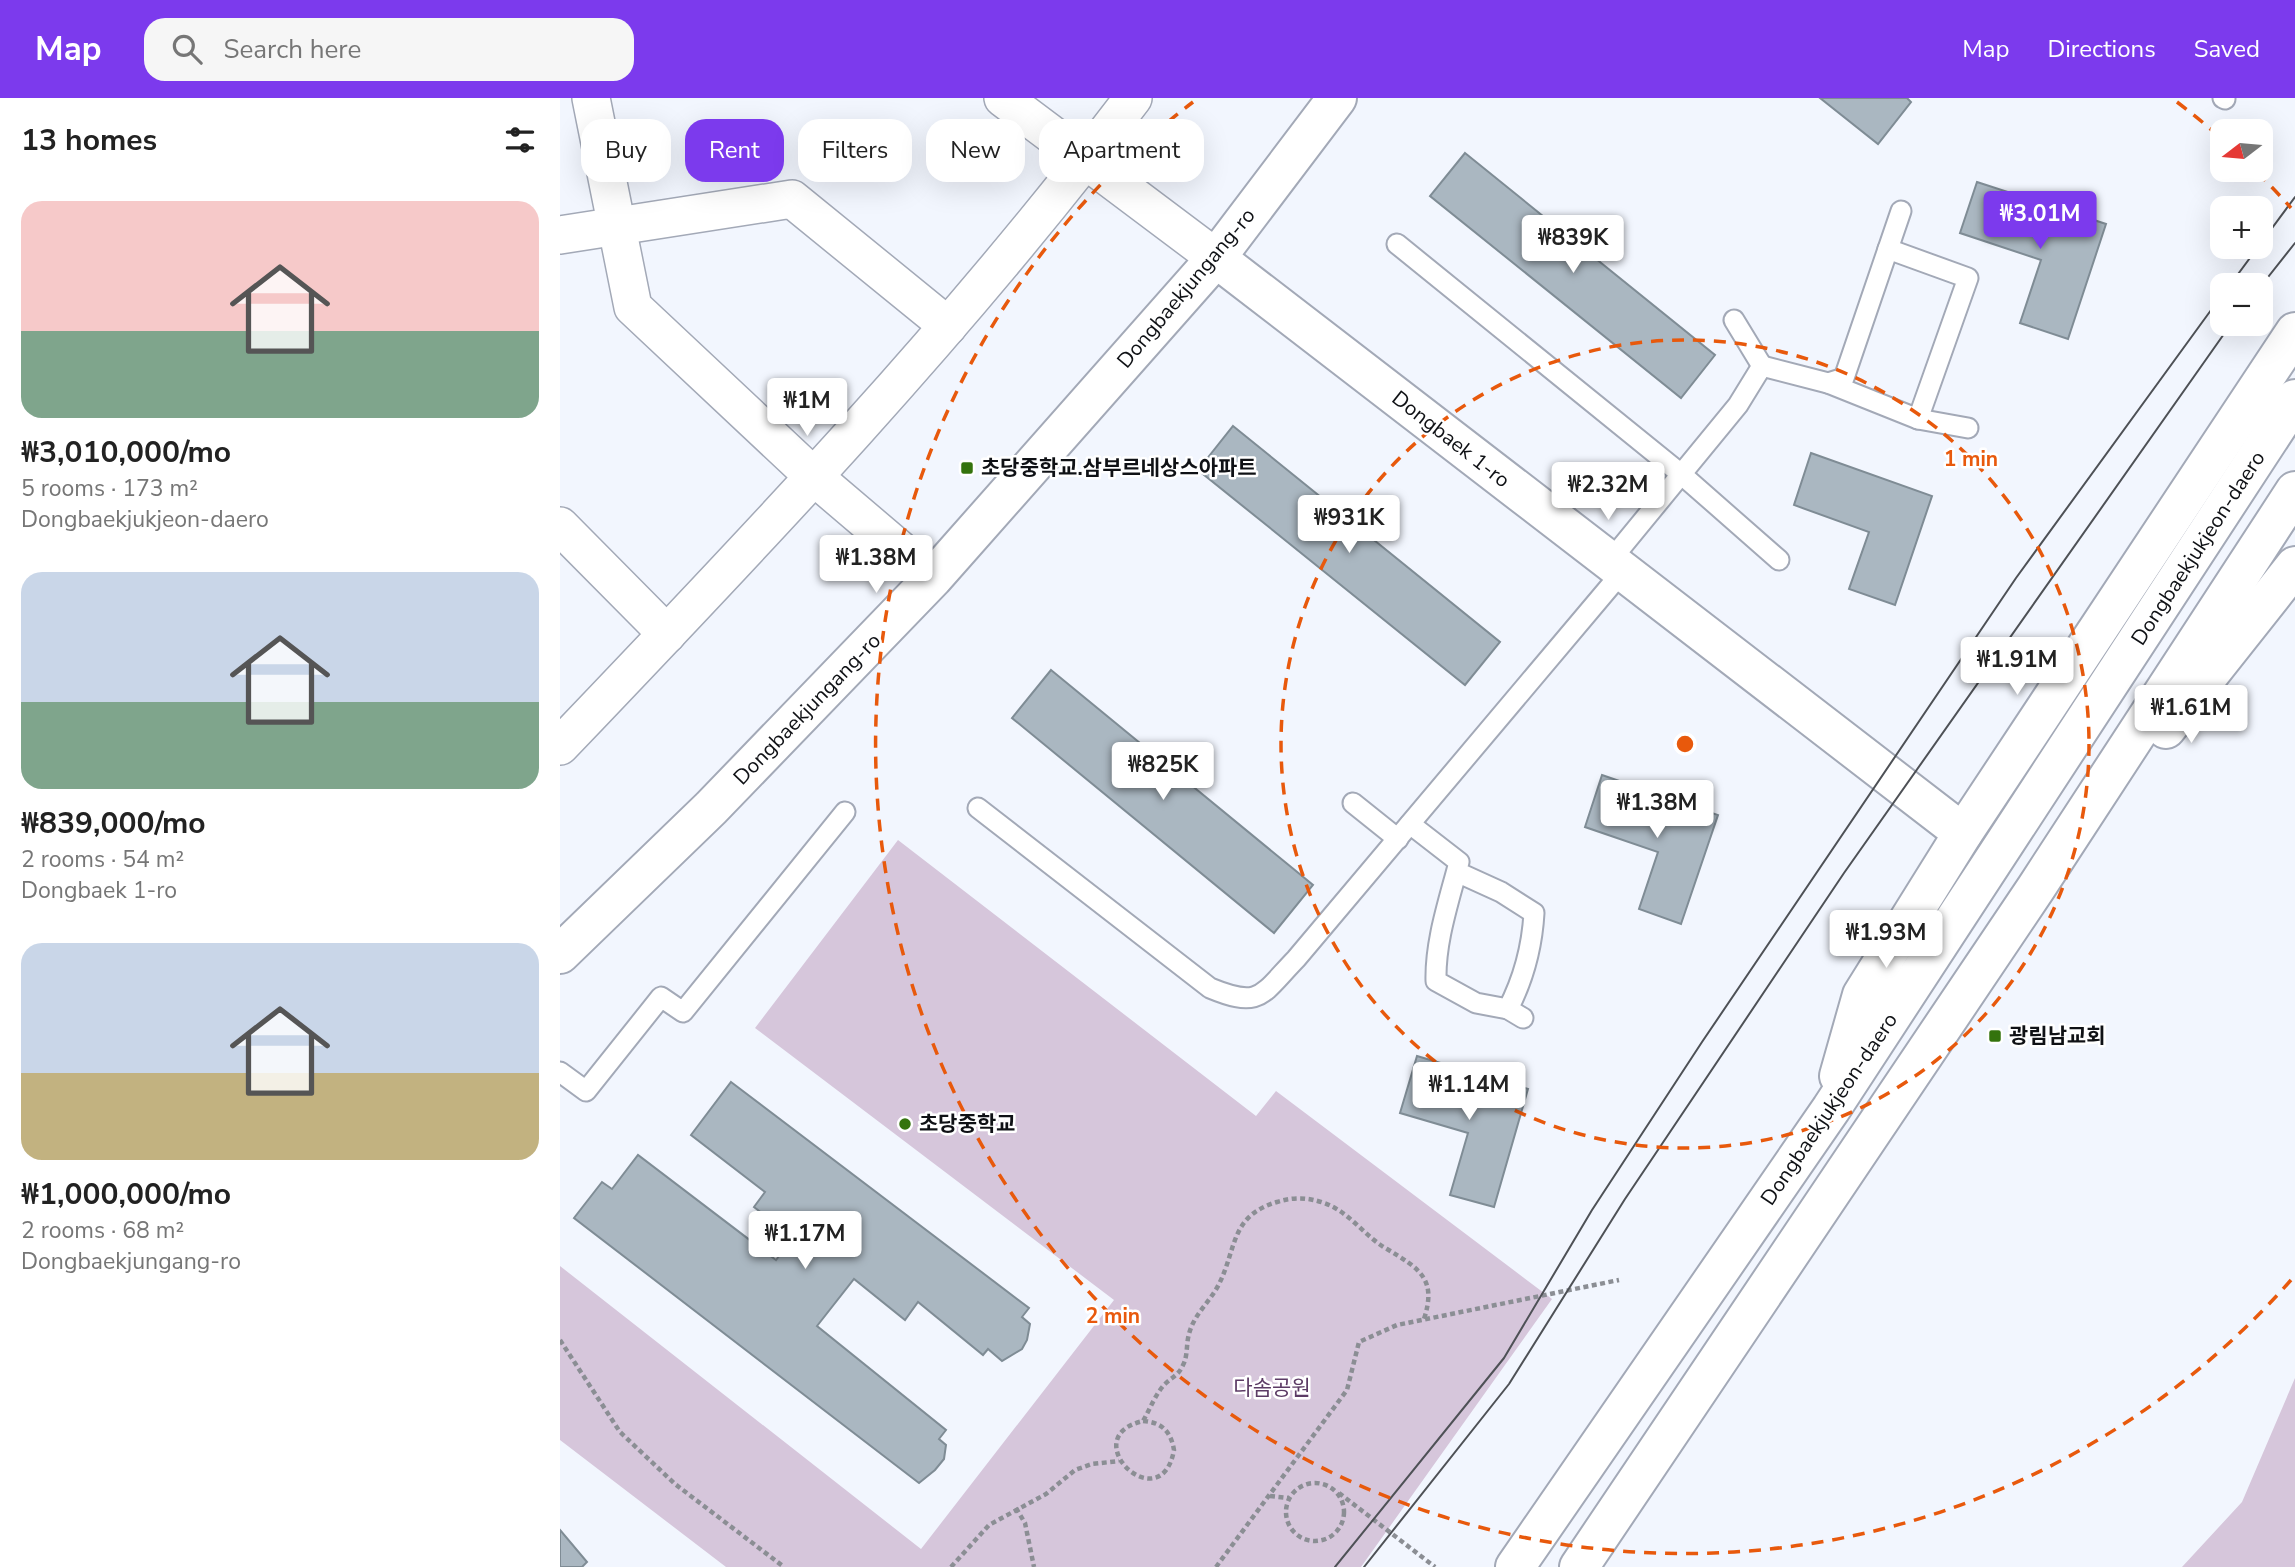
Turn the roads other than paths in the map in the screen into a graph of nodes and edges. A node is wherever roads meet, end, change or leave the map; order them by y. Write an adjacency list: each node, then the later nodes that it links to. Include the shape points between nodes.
1 (591, 98): 10 (street)
2 (1003, 98): 6 (street, Dongbaek 1-ro)
3 (1133, 98): 5 (street)
4 (1337, 98): 14 (main road, Dongbaekjungang-ro)
5 (1117, 119)
6 (1039, 125)
7 (1068, 182): 16 (street)
8 (1115, 182): 14 (street, Dongbaek 1-ro)
9 (1901, 211): 13 (lane)
10 (618, 225): 11 (street); 16 (street, via 792,199); 24 (street, via 633,307)
11 (560, 235)
12 (1397, 244): 23 (lane)
13 (1888, 249): 19 (lane, via 1844,378); 21 (lane, via 1968,278)
14 (1216, 258): 28 (main road, Dongbaek 1-ro); 30 (main road, Dongbaekjungang-ro)
15 (1734, 320): 18 (lane)
16 (948, 326): 24 (street)
17 (2295, 332): 37 (main road)
18 (1762, 366): 19 (lane); 23 (lane, via 1738,405)
19 (1828, 383): 21 (lane)
20 (2295, 399): 42 (main road, Dongbaekjukjeon-daero)
21 (1918, 419): 22 (lane)
22 (1968, 428)
23 (1681, 474): 27 (lane); 28 (lane)
24 (812, 475): 30 (street); 31 (street)
25 (2295, 491): 39 (main road)
26 (560, 526): 31 (street)
27 (1779, 560)
28 (1616, 566): 36 (lane); 37 (main road, Dongbaek 1-ro)
29 (2295, 566): 39 (main road)
30 (933, 578): 40 (main road, Dongbaekjungang-ro, via 711,808)
31 (667, 634): 32 (street)
32 (560, 746)
33 (1353, 803): 36 (lane)
34 (978, 808): 36 (lane, via 1210,988 1240,1000 1259,997)
35 (845, 811): 41 (lane, via 683,1012 661,997 586,1091)
36 (1404, 832): 38 (lane, via 1459,862)
37 (1963, 833): 42 (main road, via 1861,995)
38 (1457, 872): 38 (lane, via 1435,956 1436,981 1476,1003 1515,1013 1534,912)
39 (2036, 888): 44 (main road)
40 (560, 954)
41 (560, 1072)
42 (1830, 1109): 43 (main road, Dongbaekjukjeon-daero)
43 (1515, 1567)
44 (1579, 1567)

